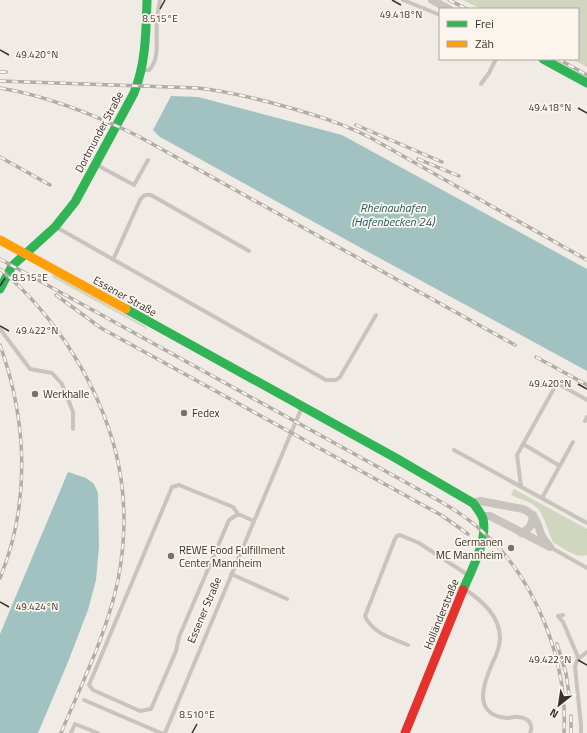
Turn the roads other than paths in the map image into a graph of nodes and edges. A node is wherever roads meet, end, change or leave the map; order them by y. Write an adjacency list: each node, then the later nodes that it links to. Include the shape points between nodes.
1 (147, 0): 9 (street, Dortmunder Straße, via 144,59)
2 (160, 0): 9 (lane, via 156,23 156,58 149,70)
3 (403, 0): 6 (lane)
4 (432, 0): 5 (street)
5 (447, 8)
6 (439, 15)
7 (496, 60): 11 (lane)
8 (545, 60): 10 (street)
9 (141, 70): 13 (street, Dortmunder Straße, via 134,93)
10 (587, 83)
11 (481, 84)
12 (148, 160): 13 (lane, via 134,186)
13 (96, 164): 14 (street, Dortmunder Straße, via 75,202)
14 (56, 227): 17 (street, Dortmunder Straße); 18 (lane)
15 (2, 241): 17 (street, Essener Straße); 19 (street)
16 (249, 251): 18 (lane, via 146,194 140,200)
17 (25, 254): 19 (street, Dortmunder Straße); 24 (street, Essener Straße)
18 (113, 260): 21 (lane, via 326,380 336,380 340,377)
19 (12, 266): 20 (street, Dortmunder Straße)
20 (0, 289)
21 (376, 315)
22 (0, 329): 25 (lane, via 30,369 52,373 62,384 73,412)
23 (587, 400): 27 (lane, via 557,383)
24 (302, 407): 32 (street, Essener Straße); 36 (lane, Essener Straße)
25 (73, 429)
26 (573, 442): 29 (lane)
27 (523, 444): 29 (lane); 30 (lane, via 517,455)
28 (454, 450): 30 (lane)
29 (560, 466): 31 (lane)
30 (521, 486): 31 (lane)
31 (542, 498): 37 (lane)
32 (473, 504): 34 (street, Essener Straße, via 480,501 523,509); 35 (street)
33 (238, 514): 33 (lane, via 229,520 151,709 140,711 93,690 89,685 172,487 179,486 233,507); 36 (lane)
34 (533, 515): 38 (street, via 528,530); 39 (street)
35 (482, 516): 38 (street, via 490,516); 42 (street, Holländerstraße, via 483,538)
36 (254, 521): 41 (lane, Essener Straße)
37 (587, 523)
38 (521, 533): 39 (street)
39 (550, 547): 40 (lane)
40 (587, 566)
41 (232, 574): 44 (lane); 53 (lane, Essener Straße)
42 (470, 576): 43 (street, Holländerstraße); 46 (lane, via 419,543 397,536 365,616 378,632)
43 (465, 588): 54 (street, Holländerstraße); 55 (lane, via 492,613 500,637 498,650 483,689 486,709 498,716 528,720 532,728)
44 (287, 599)
45 (563, 614): 48 (lane, via 558,616 563,622)
46 (408, 645)
47 (587, 652): 48 (lane)
48 (578, 659): 56 (lane, via 575,667)
49 (84, 700): 52 (lane)
50 (71, 733): 51 (lane, via 74,724)
51 (98, 733)
52 (161, 733)
53 (165, 733)
54 (405, 733)
55 (530, 733)
56 (581, 733)

